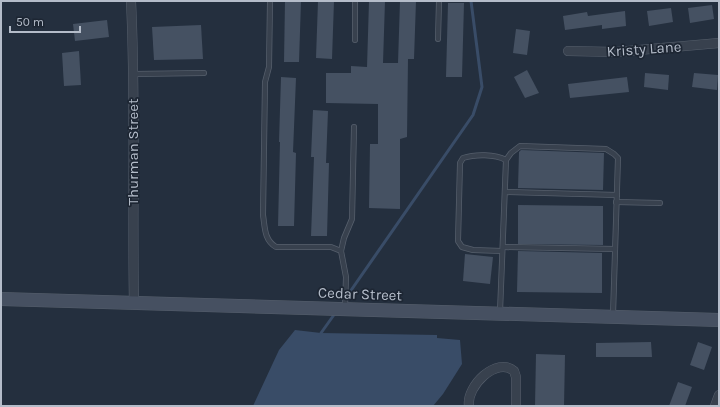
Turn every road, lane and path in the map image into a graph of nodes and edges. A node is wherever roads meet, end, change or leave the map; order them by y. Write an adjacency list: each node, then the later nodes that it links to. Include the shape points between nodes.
1 (131, 1): 10 (street, Thurman Street)
2 (270, 1): 19 (lane, via 269,67 265,82 265,233 269,243 276,247 331,247)
3 (355, 1): 6 (lane)
4 (439, 1): 5 (lane)
5 (438, 39)
6 (355, 40)
7 (719, 43): 8 (street, Kristy Lane, via 616,52)
8 (568, 51)
9 (204, 73): 10 (lane)
10 (134, 74): 21 (street, Thurman Street)
11 (354, 127): 19 (lane, via 352,219)
12 (506, 160): 13 (lane); 14 (lane, via 520,146 606,148 618,158); 17 (lane, via 501,157 470,156 463,158 460,163 458,241 462,247 473,250)
13 (505, 192): 14 (lane); 17 (lane)
14 (617, 195): 15 (lane)
15 (616, 202): 16 (lane); 18 (lane)
16 (660, 203)
17 (503, 249): 18 (lane); 23 (lane)
18 (615, 249): 24 (lane)
19 (341, 251): 22 (lane, via 346,277)
20 (1, 299): 21 (street, Cedar Street)
21 (134, 303): 22 (street, Cedar Street)
22 (345, 309): 23 (street, Cedar Street)
23 (500, 314): 24 (street, Cedar Street)
24 (613, 317): 25 (street, Cedar Street)
25 (719, 320)
26 (719, 395): 29 (street)
27 (469, 406): 28 (street, via 470,394 475,383 485,374 506,366 514,371 516,377)
28 (516, 406)
29 (715, 406)

